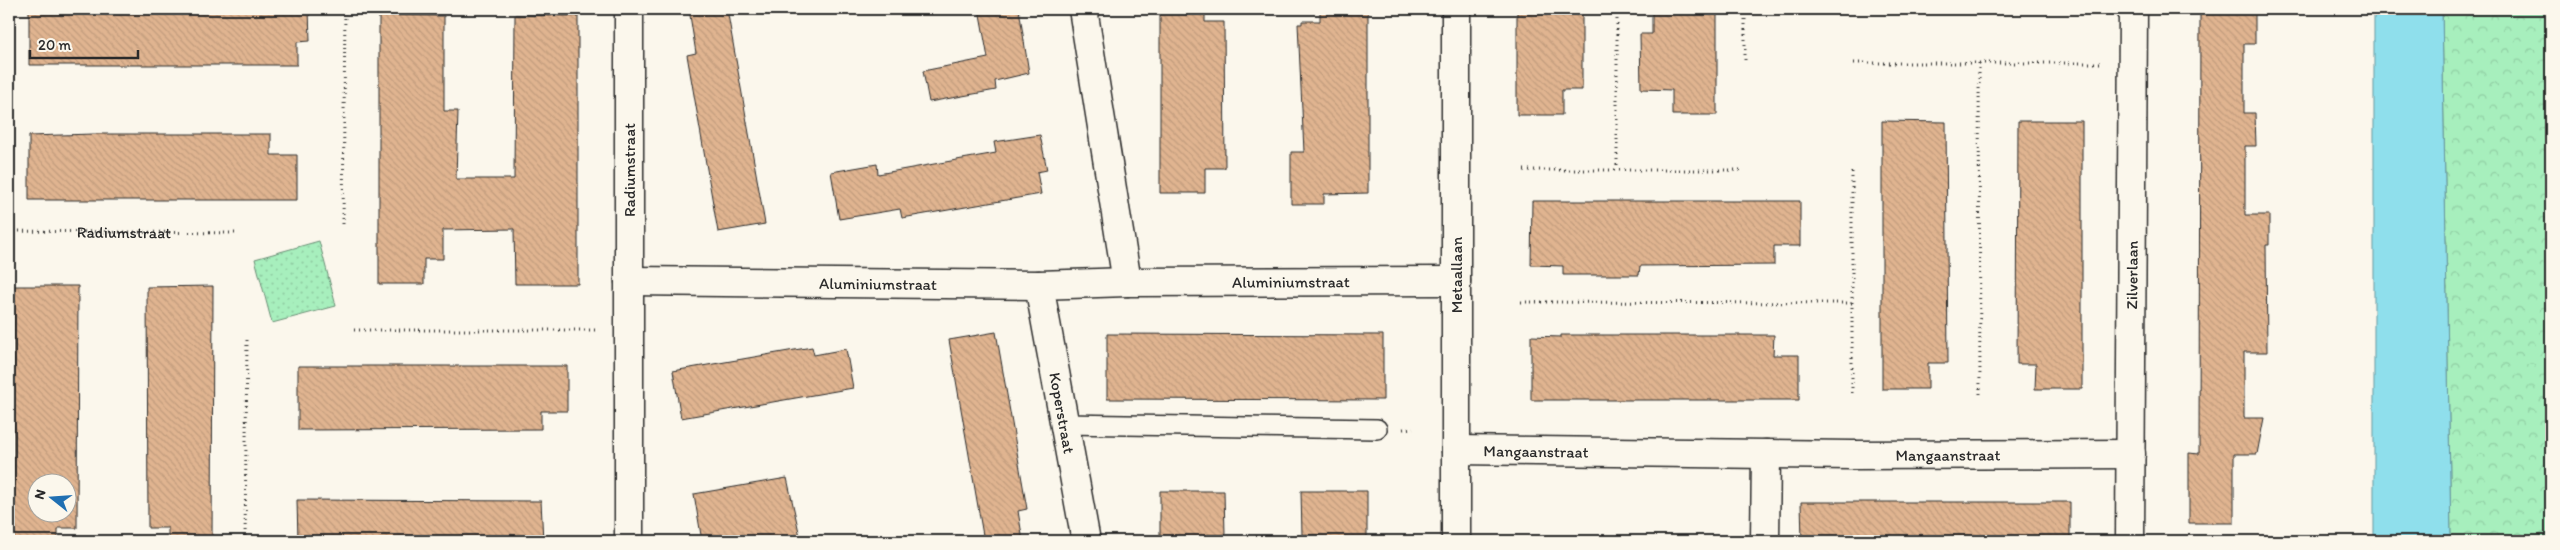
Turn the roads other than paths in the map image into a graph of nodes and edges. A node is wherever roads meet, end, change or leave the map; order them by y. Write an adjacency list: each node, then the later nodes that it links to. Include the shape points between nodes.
1 (629, 9): 5 (street, Radiumstraat)
2 (1083, 9): 7 (street)
3 (1456, 9): 6 (street, Metaallaan)
4 (2133, 9): 13 (street, Zilverlaan)
5 (629, 281): 8 (street, Aluminiumstraat); 14 (street, Radiumstraat)
6 (1456, 281): 7 (street, Aluminiumstraat); 11 (street, Metaallaan)
7 (1127, 282): 8 (street, Aluminiumstraat)
8 (1039, 285): 9 (street, Koperstraat)
9 (1065, 424): 10 (lane); 15 (street, Koperstraat)
10 (1377, 429)
11 (1456, 450): 12 (street, Mangaanstraat); 16 (street, Metaallaan)
12 (1766, 454): 13 (street, Mangaanstraat); 17 (street)
13 (2131, 454): 18 (street, Zilverlaan)
14 (629, 541)
15 (1086, 541)
16 (1456, 541)
17 (1765, 541)
18 (2130, 541)

